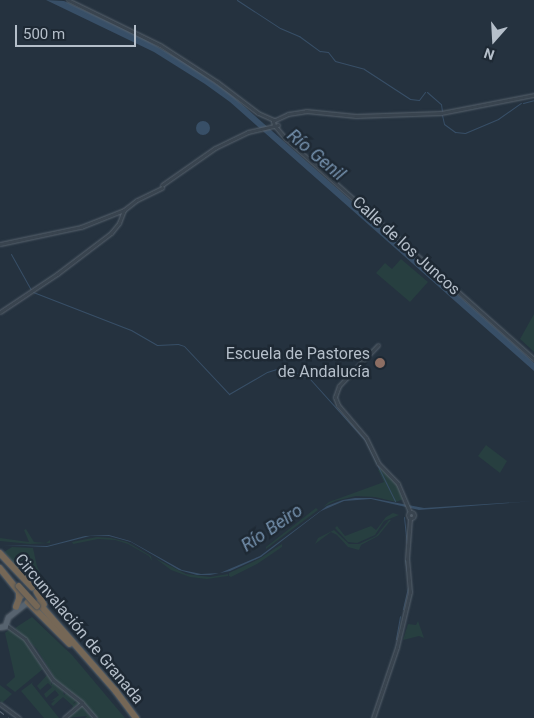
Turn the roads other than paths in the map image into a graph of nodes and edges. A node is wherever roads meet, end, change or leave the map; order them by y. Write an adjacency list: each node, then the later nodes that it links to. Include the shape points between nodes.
1 (68, 0): 3 (street, Calle de los Juncos, via 160,45)
2 (534, 95): 3 (street, via 441,113 356,116 306,111 282,116)
3 (274, 123): 4 (street, via 215,148); 8 (street, Calle de los Juncos, via 279,131)
4 (124, 210): 5 (street, via 81,227); 6 (street, via 111,234)
5 (0, 244)
6 (0, 312)
7 (378, 345): 30 (street, via 340,386 335,398 366,438 378,463 394,478 409,509 407,559 410,592 398,647)
8 (534, 358)
9 (0, 553): 14 (highway)
10 (0, 558): 13 (highway, Circunvalación de Granada)
11 (0, 563): 13 (highway, Circunvalación de Granada)
12 (0, 568): 13 (highway)
13 (19, 585): 16 (highway); 18 (highway); 19 (highway, Circunvalación de Granada, bridge)
14 (30, 587): 15 (main road)
15 (36, 594): 22 (highway)
16 (22, 595): 17 (main road); 18 (main road)
17 (28, 602): 18 (main road); 19 (highway)
18 (18, 606): 19 (highway); 20 (main road)
19 (38, 607): 22 (highway, Circunvalación de Granada); 28 (highway, Circunvalación de Granada)
20 (4, 620): 21 (main road); 23 (street, via 30,644 58,685)
21 (0, 628)
22 (67, 635): 29 (highway, Circunvalación de Granada)
23 (82, 703): 26 (street); 27 (street)
24 (0, 704): 25 (street)
25 (18, 718)
26 (64, 718)
27 (95, 718)
28 (131, 718)
29 (136, 718)
30 (373, 718)

